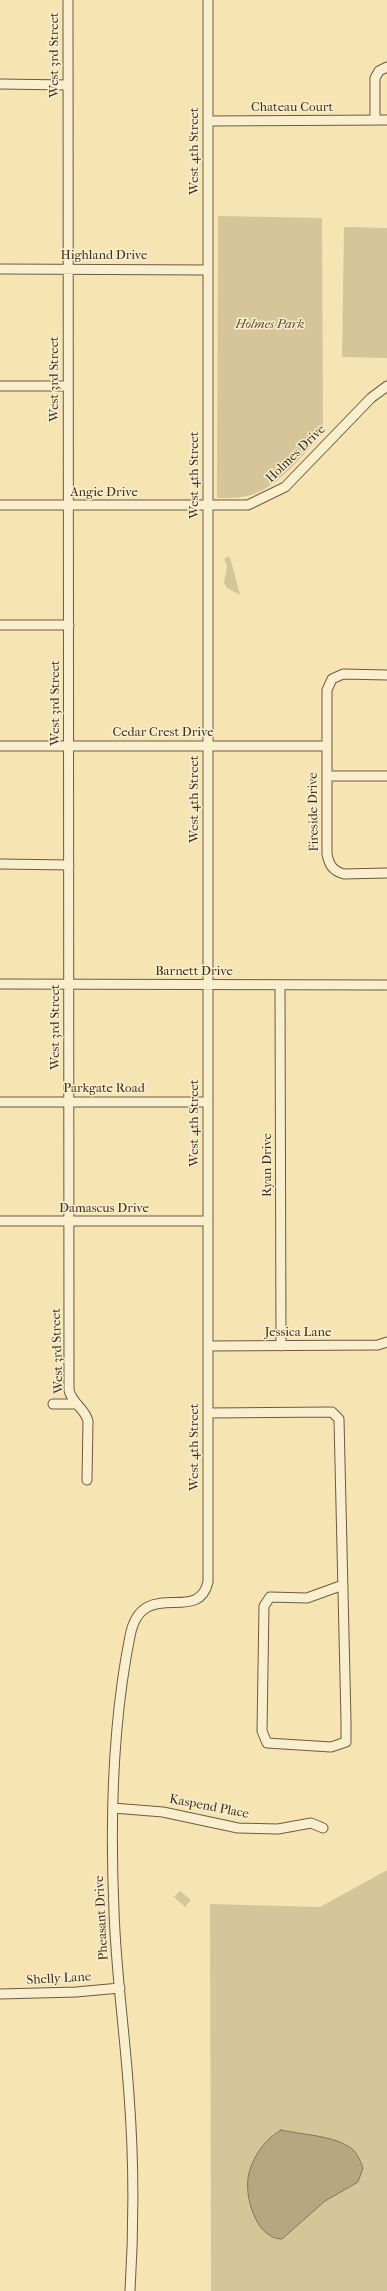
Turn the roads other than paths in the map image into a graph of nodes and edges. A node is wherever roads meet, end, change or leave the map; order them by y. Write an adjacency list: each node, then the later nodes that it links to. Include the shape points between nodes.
1 (68, 0): 5 (street, West 3rd Street)
2 (208, 0): 8 (street, West 4th Street)
3 (387, 68): 6 (street, via 379,71 375,78)
4 (0, 84): 5 (street)
5 (68, 85): 10 (street, West 3rd Street)
6 (375, 120): 7 (street, Chateau Court); 8 (street, Chateau Court)
7 (387, 120)
8 (208, 121): 11 (street, West 4th Street)
9 (0, 268): 10 (street, Highland Drive)
10 (68, 269): 11 (street, Highland Drive); 13 (street, West 3rd Street)
11 (208, 270): 17 (street, West 4th Street)
12 (0, 386): 13 (street)
13 (68, 386): 16 (street, West 3rd Street)
14 (387, 386): 17 (street, Holmes Drive, via 371,398 285,487 248,505)
15 (0, 505): 16 (street, Angie Drive)
16 (68, 506): 17 (street, Angie Drive); 19 (street, West 3rd Street)
17 (208, 506): 23 (street, West 4th Street)
18 (0, 625): 19 (street)
19 (69, 626): 22 (street, West 3rd Street)
20 (387, 675): 24 (street, Fireside Drive, via 343,674 332,679 327,690)
21 (0, 746): 22 (street, Cedar Crest Drive)
22 (69, 746): 23 (street, Cedar Crest Drive); 28 (street, West 3rd Street)
23 (208, 746): 24 (street, Cedar Crest Drive); 32 (street, West 4th Street)
24 (326, 746): 25 (street, Fireside Drive)
25 (326, 776): 26 (street); 29 (street, Fireside Drive, via 329,864 344,874)
26 (387, 776)
27 (0, 864): 28 (street)
28 (69, 865): 31 (street, West 3rd Street)
29 (387, 873)
30 (0, 984): 31 (street, Barnett Drive)
31 (69, 984): 32 (street, Barnett Drive); 36 (street, West 3rd Street)
32 (208, 985): 33 (street, Barnett Drive); 37 (street, West 4th Street)
33 (280, 985): 34 (street, Barnett Drive); 43 (street, Ryan Drive)
34 (387, 985)
35 (0, 1102): 36 (street, Parkgate Road)
36 (69, 1102): 37 (street, Parkgate Road); 40 (street, West 3rd Street)
37 (208, 1102): 38 (street, West 4th Street)
38 (208, 1221): 40 (street, Damascus Drive); 42 (street, West 4th Street)
39 (0, 1222): 40 (street, Damascus Drive)
40 (69, 1222): 45 (street, West 3rd Street, via 69,1390 71,1399)
41 (387, 1342): 43 (street, Jessica Lane, via 378,1345)
42 (208, 1346): 43 (street, Jessica Lane); 46 (street, West 4th Street)
43 (281, 1346)
44 (53, 1404): 45 (street, West 3rd Street)
45 (76, 1404): 47 (street, West 3rd Street, via 86,1414 88,1421)
46 (208, 1413): 48 (street, via 332,1412 337,1415); 49 (street, West 4th Street, via 208,1582)
47 (87, 1480)
48 (343, 1585): 48 (street, via 307,1598 270,1597 264,1606 262,1731 267,1743 331,1747 346,1742)
49 (200, 1596): 50 (street, Pheasant Drive, via 190,1602 143,1608 133,1624 118,1730)
50 (113, 1808): 51 (street, Kaspend Place, via 163,1812 238,1828 278,1829 311,1823); 52 (street, Pheasant Drive, via 114,1913)
51 (323, 1828)
52 (120, 1988): 53 (street, Shelly Lane); 54 (street, Pheasant Drive, via 131,2138)
53 (0, 1994)
54 (130, 2291)

